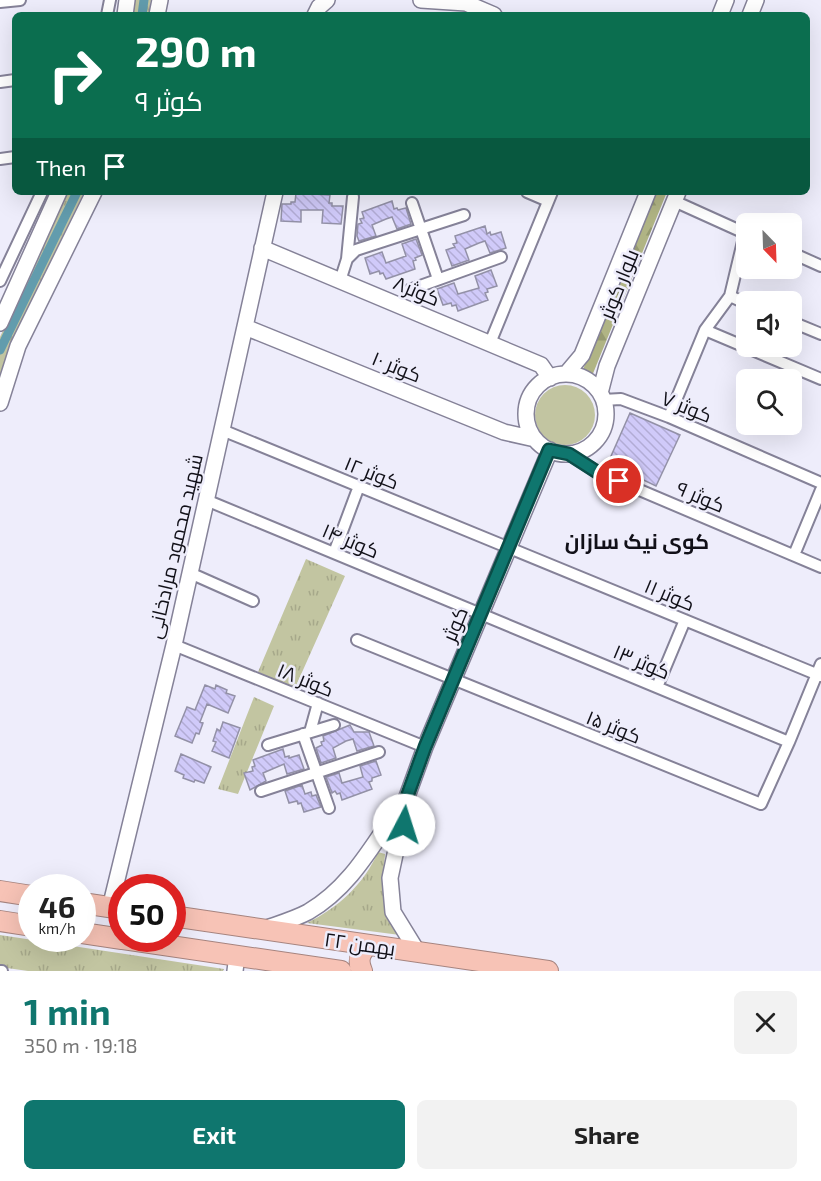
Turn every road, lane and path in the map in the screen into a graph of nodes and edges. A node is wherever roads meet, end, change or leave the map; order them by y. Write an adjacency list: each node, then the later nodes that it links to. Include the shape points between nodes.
1 (20, 0): 4 (street)
2 (327, 0): 6 (main road)
3 (421, 0): 5 (main road)
4 (0, 2)
5 (465, 6): 7 (main road)
6 (316, 12)
7 (484, 12)
8 (41, 195): 27 (street)
9 (58, 195): 32 (main road)
10 (93, 195): 42 (main road, via 18,346)
11 (274, 195): 20 (main road, شهید محمود مرادخانی)
12 (647, 195): 38 (main road, بلوار کوثر, via 582,355)
13 (550, 196): 37 (street)
14 (353, 197): 23 (street)
15 (676, 197): 19 (street); 41 (main road, بلوار کوثر, via 608,366)
16 (412, 203): 18 (street)
17 (464, 216): 18 (street)
18 (422, 229): 23 (street, via 356,250); 26 (street)
19 (736, 229)
20 (262, 248): 28 (main road, کوثر۸); 34 (main road, شهید محمود مرادخانی)
21 (501, 257): 26 (street)
22 (802, 257): 24 (street)
23 (347, 259): 28 (street)
24 (821, 266)
25 (736, 273): 30 (street)
26 (438, 279): 29 (street)
27 (0, 281)
28 (340, 281): 37 (main road, کوثر۸)
29 (409, 290)
30 (730, 297): 31 (street); 35 (street)
31 (736, 299)
32 (0, 323)
33 (802, 326): 36 (street)
34 (245, 327): 44 (main road, شهید محمود مرادخانی); 45 (main road, کوثر ۱۰, via 504,432)
35 (705, 330): 40 (street); 43 (street)
36 (821, 334)
37 (490, 343): 39 (main road, کوثر۸, via 541,365)
38 (566, 374): 39 (main road); 41 (main road, via 586,379)
39 (550, 378): 45 (main road, via 529,400 527,420)
40 (821, 380)
41 (602, 397): 43 (street, کوثر ۷, via 621,399); 47 (main road, via 606,410 602,430 589,447)
42 (0, 403)
43 (669, 417): 48 (street, کوثر ۷)
44 (222, 430): 49 (street, کوثر ۱۲); 51 (main road, شهید محمود مرادخانی)
45 (535, 439): 46 (main road)
46 (549, 450): 47 (main road); 52 (main road, کوثر)
47 (569, 454): 54 (street, کوثر ۹, via 597,472)
48 (821, 483)
49 (359, 486): 52 (street, کوثر ۱۲); 53 (street)
50 (821, 490): 54 (street)
51 (206, 500): 53 (street, کوثر ۱۴); 56 (main road, شهید محمود مرادخانی)
52 (509, 547): 58 (main road, کوثر); 59 (street, کوثر ۱۱)
53 (334, 553): 58 (street, کوثر ۱۴)
54 (794, 555): 55 (street, کوثر ۹)
55 (821, 567)
56 (190, 573): 57 (street); 61 (main road, شهید محمود مرادخانی)
57 (253, 601)
58 (481, 614): 63 (main road, کوثر); 64 (street, کوثر ۱۳)
59 (685, 620): 62 (street, کوثر ۱۱); 64 (street)
60 (357, 640): 63 (street, ۱۵ کوثر)
61 (174, 645): 65 (street, کوثر ۱۸); 76 (main road, شهید محمود مرادخانی)
62 (820, 672): 68 (street)
63 (453, 681): 68 (street, ۱۵ کوثر, via 761,804); 70 (main road, کوثر)
64 (657, 687): 68 (street, کوثر ۱۳)
65 (318, 703): 67 (street); 70 (street, کوثر ۱۸)
66 (334, 725): 67 (street)
67 (307, 733): 69 (street); 72 (street)
68 (789, 742)
69 (268, 745)
70 (425, 747): 75 (main road, کوثر)
71 (379, 752): 72 (street)
72 (317, 773): 73 (street); 74 (street)
73 (261, 791)
74 (329, 808)
75 (396, 824): 82 (main road, via 336,893 307,913); 85 (main road, via 390,878 393,912)
76 (123, 874)
77 (0, 891): 78 (highway)
78 (18, 894)
79 (186, 918): 82 (highway, ۲۲ بهمن)
80 (0, 921): 81 (highway)
81 (18, 924)
82 (264, 929): 83 (highway, ۲۲ بهمن)
83 (317, 937): 84 (highway, ۲۲ بهمن); 88 (highway, via 324,954)
84 (368, 945): 85 (highway, ۲۲ بهمن); 90 (highway, via 360,954)
85 (417, 951): 91 (highway, ۲۲ بهمن)
86 (184, 952): 87 (highway, ۲۲ بهمن)
87 (236, 963): 88 (highway, ۲۲ بهمن)
88 (313, 967): 89 (highway, ۲۲ بهمن)
89 (340, 971)
90 (362, 971)
91 (548, 971)

